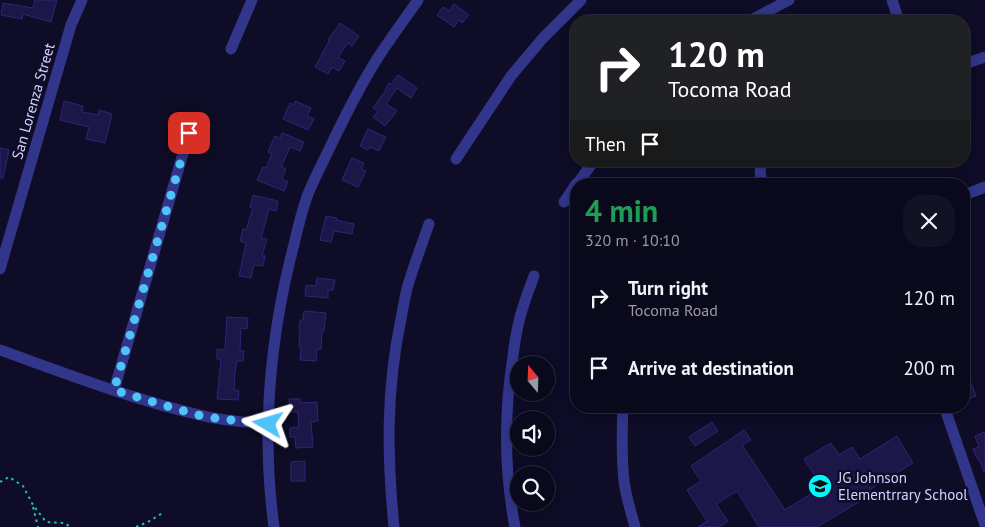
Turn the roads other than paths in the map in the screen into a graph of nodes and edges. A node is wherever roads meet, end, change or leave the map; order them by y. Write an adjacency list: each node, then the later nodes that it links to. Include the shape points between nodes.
1 (82, 0): 21 (street, San Lorenza Street, via 71,25)
2 (252, 0): 9 (street)
3 (418, 0): 27 (street, via 356,94 308,195 275,337)
4 (581, 0): 13 (street, via 511,76)
5 (789, 0): 7 (street)
6 (892, 0): 8 (street)
7 (760, 15)
8 (898, 15)
9 (230, 49)
10 (985, 57): 11 (street)
11 (970, 62)
12 (189, 133): 24 (street)
13 (456, 159)
14 (589, 167): 15 (street)
15 (581, 178)
16 (985, 188): 18 (street)
17 (570, 193): 19 (street)
18 (970, 193)
19 (564, 202)
20 (429, 224): 30 (street, via 408,287 396,343 388,435)
21 (0, 269)
22 (534, 276): 31 (street, via 524,304 508,383 507,465)
23 (0, 350): 24 (street)
24 (114, 390): 27 (street, via 205,417)
25 (623, 413): 32 (street, via 624,482)
26 (946, 413): 28 (street)
27 (268, 424): 29 (street)
28 (985, 525)
29 (274, 527)
30 (394, 527)
31 (516, 527)
32 (635, 527)

